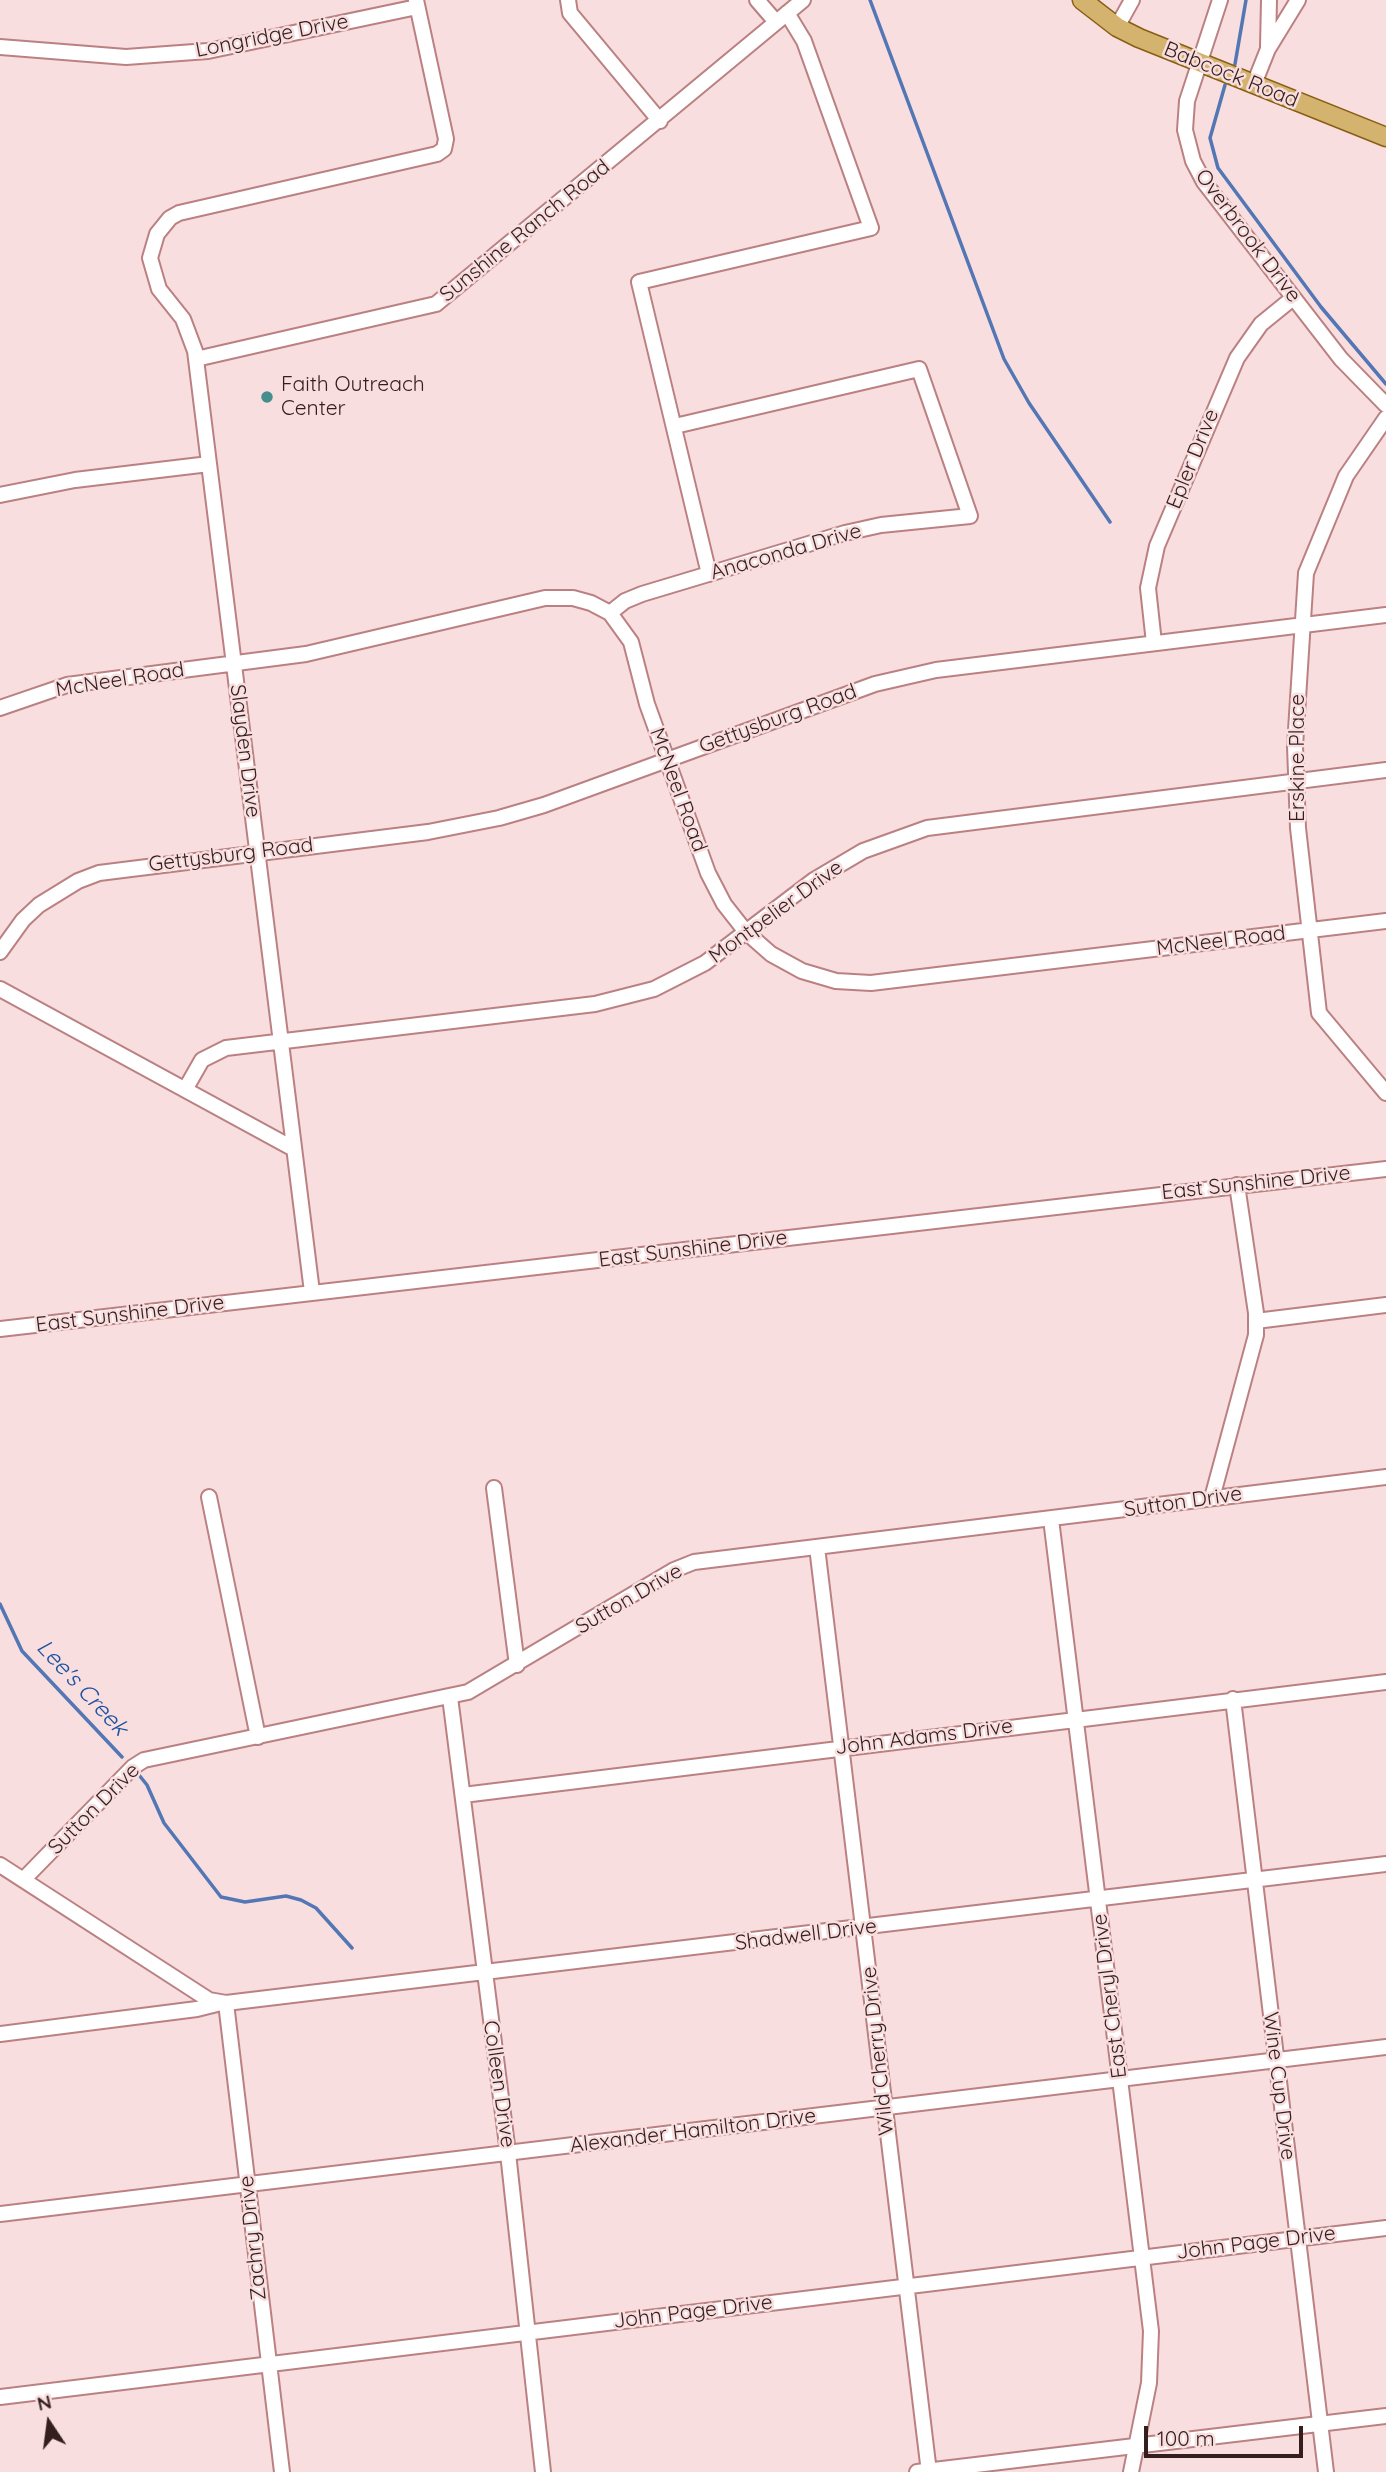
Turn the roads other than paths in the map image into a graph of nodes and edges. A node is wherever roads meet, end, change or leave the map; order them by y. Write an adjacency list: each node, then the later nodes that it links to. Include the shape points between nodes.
1 (568, 0): 16 (street, via 570,13)
2 (757, 0): 10 (street)
3 (803, 0): 10 (street, Sunshine Ranch Road)
4 (1082, 0): 11 (main road, Babcock Road)
5 (1132, 0): 11 (street)
6 (1220, 0): 14 (street, Overbrook Drive)
7 (1269, 0): 13 (street)
8 (1298, 0): 13 (street)
9 (417, 3): 12 (street, Longridge Drive, via 208,51 126,57); 19 (street, Slayden Drive, via 446,139 444,149 190,209 170,218 152,247 152,273 183,319)
10 (781, 18): 16 (street, Sunshine Ranch Road); 22 (street, via 804,41 871,228 639,282)
11 (1118, 27): 14 (main road, Babcock Road)
12 (0, 47)
13 (1268, 49): 15 (street)
14 (1200, 62): 15 (main road, Babcock Road); 18 (street, Overbrook Drive, via 1185,120 1193,161 1203,181)
15 (1254, 84): 17 (main road, Babcock Road)
16 (660, 121): 19 (street, Sunshine Ranch Road, via 436,304)
17 (1386, 137)
18 (1293, 298): 20 (street, Overbrook Drive, via 1341,359); 29 (street, Epler Drive, via 1261,324 1237,358 1157,546 1148,588)
19 (196, 359): 23 (street, Slayden Drive)
20 (1386, 405)
21 (1386, 418): 28 (street, Erskine Place, via 1346,476 1310,560)
22 (675, 426): 25 (street); 25 (street, Anaconda Drive, via 919,369 970,516 845,533)
23 (209, 464): 24 (street, via 75,480); 30 (street, Slayden Drive)
24 (0, 495)
25 (709, 574): 26 (street, Anaconda Drive, via 625,601)
26 (610, 613): 30 (street, McNeel Road, via 573,598 545,598 324,650); 32 (street, McNeel Road, via 631,642)
27 (1386, 615): 28 (street, Gettysburg Road)
28 (1301, 626): 29 (street, Gettysburg Road); 34 (street, Erskine Place)
29 (1154, 643): 32 (street, Gettysburg Road, via 936,670 874,684)
30 (233, 663): 31 (street, McNeel Road, via 78,683); 35 (street, Slayden Drive)
31 (0, 708)
32 (667, 760): 35 (street, Gettysburg Road, via 544,805 466,825); 38 (street, McNeel Road, via 708,873)
33 (1386, 769): 34 (street, Montpelier Drive)
34 (1296, 781): 37 (street, Erskine Place); 38 (street, Montpelier Drive, via 927,828 863,851 814,880)
35 (258, 852): 39 (street, Gettysburg Road, via 118,869 78,881 31,913); 41 (street, Slayden Drive)
36 (1386, 921): 37 (street, McNeel Road)
37 (1310, 930): 38 (street, McNeel Road, via 871,983 836,981 802,971 771,954); 43 (street, Erskine Place, via 1319,1013)
38 (746, 932): 41 (street, Montpelier Drive, via 680,978 614,1000)
39 (0, 952)
40 (0, 989): 42 (street)
41 (281, 1041): 42 (street, Montpelier Drive, via 217,1050 202,1060); 44 (street, Slayden Drive)
42 (186, 1088): 44 (street)
43 (1386, 1093)
44 (294, 1149): 47 (street, Slayden Drive)
45 (1386, 1169): 46 (street, East Sunshine Drive)
46 (1237, 1185): 47 (street, East Sunshine Drive); 49 (street)
47 (312, 1292): 50 (street, East Sunshine Drive)
48 (1386, 1305): 49 (street)
49 (1256, 1321): 54 (street, via 1253,1350)
50 (0, 1329)
51 (1386, 1476): 54 (street, Sutton Drive)
52 (494, 1488): 57 (street)
53 (209, 1497): 62 (street)
54 (1212, 1498): 55 (street, Sutton Drive)
55 (1051, 1519): 56 (street, Sutton Drive); 61 (street, East Cheryl Drive)
56 (817, 1547): 57 (street, Sutton Drive, via 683,1566); 63 (street, Wild Cherry Drive)
57 (517, 1665): 59 (street, Sutton Drive)
58 (1386, 1682): 60 (street, John Adams Drive)
59 (450, 1697): 62 (street, Sutton Drive); 64 (street, Colleen Drive)
60 (1233, 1699): 61 (street, John Adams Drive); 67 (street, Wine Cup Drive)
61 (1075, 1718): 63 (street, John Adams Drive); 69 (street, East Cheryl Drive)
62 (258, 1737): 68 (street, Sutton Drive, via 144,1759)
63 (841, 1747): 64 (street, John Adams Drive); 70 (street, Wild Cherry Drive)
64 (463, 1794): 71 (street, Colleen Drive)
65 (1386, 1864): 67 (street, Shadwell Drive)
66 (0, 1865): 68 (street)
67 (1254, 1879): 69 (street, Shadwell Drive); 75 (street, Wine Cup Drive)
68 (23, 1880): 72 (street, via 209,2000)
69 (1098, 1899): 70 (street, Shadwell Drive); 76 (street, East Cheryl Drive)
70 (864, 1928): 71 (street, Shadwell Drive); 77 (street, Wild Cherry Drive)
71 (484, 1972): 72 (street, Shadwell Drive); 78 (street, Colleen Drive)
72 (224, 2003): 73 (street, Shadwell Drive); 79 (street, Zachry Drive)
73 (0, 2034)
74 (1386, 2047): 75 (street, Alexander Hamilton Drive)
75 (1276, 2060): 76 (street, Alexander Hamilton Drive); 82 (street, Wine Cup Drive)
76 (1120, 2079): 77 (street, Alexander Hamilton Drive); 83 (street, East Cheryl Drive)
77 (883, 2108): 78 (street, Alexander Hamilton Drive); 84 (street, Wild Cherry Drive)
78 (508, 2153): 79 (street, Alexander Hamilton Drive); 85 (street, Colleen Drive)
79 (247, 2184): 80 (street, Alexander Hamilton Drive); 86 (street, Zachry Drive)
80 (0, 2214)
81 (1386, 2228): 82 (street, John Page Drive)
82 (1298, 2238): 83 (street, John Page Drive); 89 (street, Wine Cup Drive)
83 (1142, 2257): 84 (street, John Page Drive); 90 (street, East Cheryl Drive, via 1152,2351)
84 (905, 2286): 85 (street, John Page Drive); 93 (street, Wild Cherry Drive)
85 (530, 2332): 86 (street, John Page Drive); 92 (street, Colleen Drive)
86 (268, 2364): 87 (street, John Page Drive); 91 (street, Zachry Drive)
87 (0, 2396)
88 (1386, 2416): 89 (street)
89 (1320, 2423): 90 (street); 95 (street, Wine Cup Drive)
90 (1137, 2445): 93 (street); 94 (street, East Cheryl Drive)
91 (282, 2472)
92 (543, 2472)
93 (925, 2472)
94 (1131, 2472)
95 (1326, 2472)

